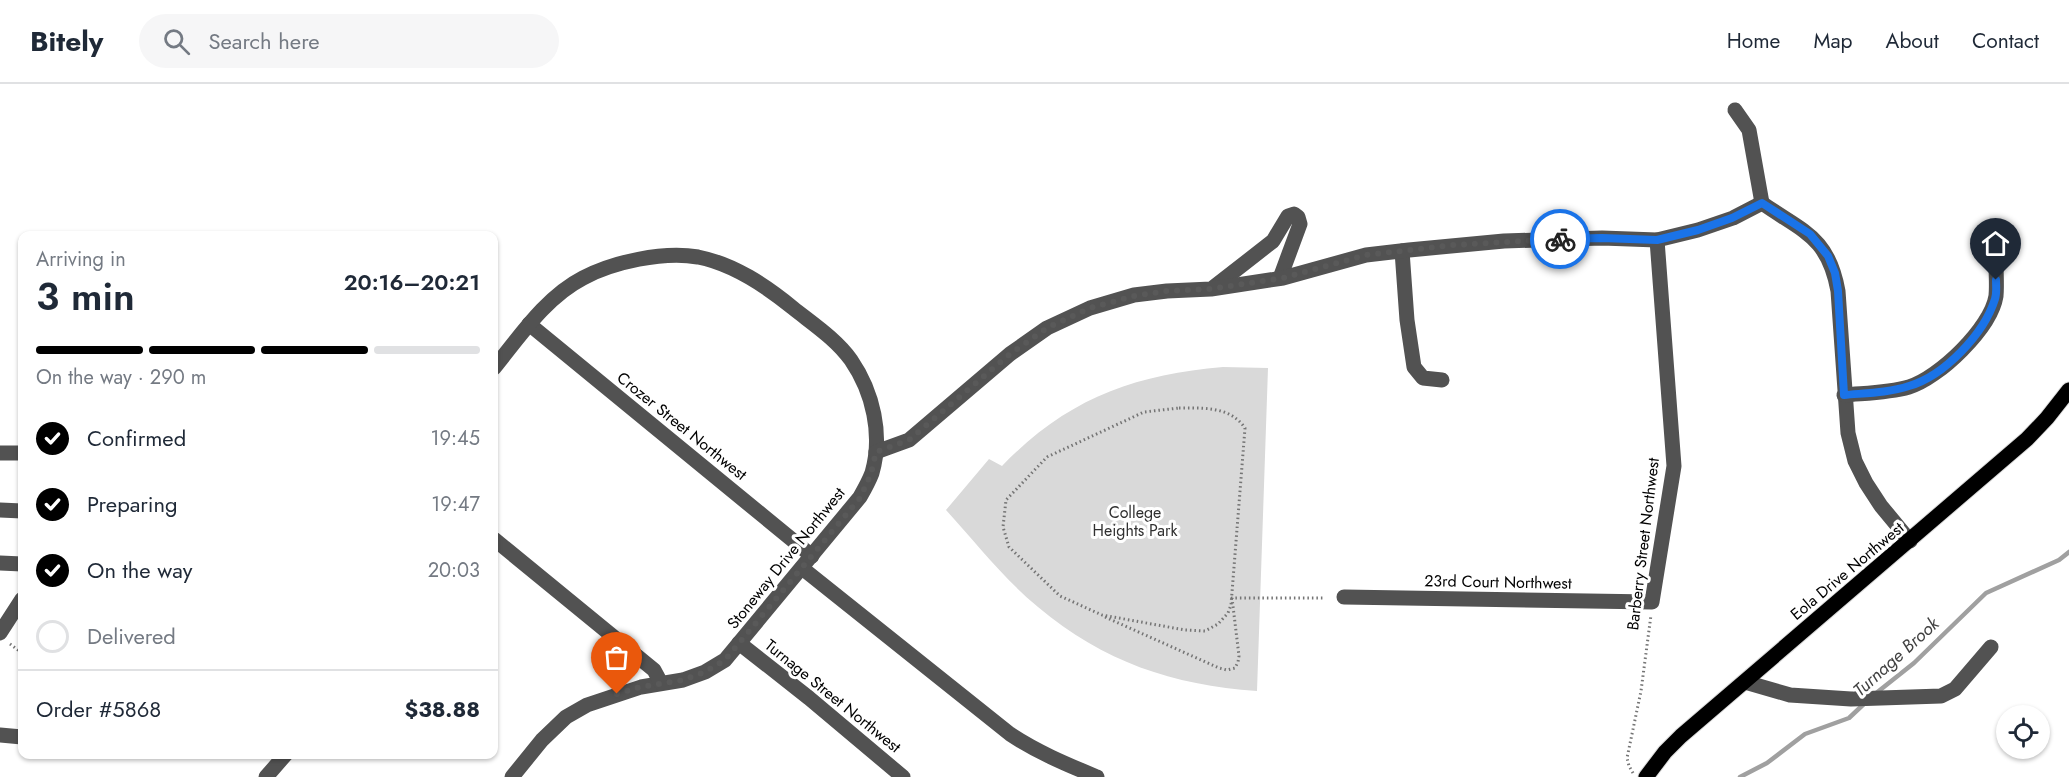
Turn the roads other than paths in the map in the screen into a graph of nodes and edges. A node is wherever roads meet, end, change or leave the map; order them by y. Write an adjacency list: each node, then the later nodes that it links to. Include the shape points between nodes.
1 (1735, 110): 2 (street, via 1749,130)
2 (1762, 203): 3 (street, via 1698,230); 12 (street, via 1810,234 1828,256 1838,291)
3 (1657, 240): 4 (street, via 1504,241); 24 (street, Barberry Street Northwest, via 1674,466)
4 (1402, 251): 6 (street, via 1366,255); 10 (street, via 1414,367 1423,378)
5 (1996, 263): 12 (street, via 1996,297 1983,324 1951,362 1911,386)
6 (1280, 278): 7 (street); 7 (street, via 1300,224 1294,214 1288,216 1273,242)
7 (1211, 289): 13 (street, via 1134,296 1090,308 1047,328 1010,354 909,440)
8 (529, 324): 9 (street, Stoneway Drive Northwest); 13 (street, Stoneway Drive Northwest, via 557,296 582,278 606,268 628,261 674,256 715,262 777,295 850,359 870,396); 20 (street, Crozer Street Northwest)
9 (498, 363)
10 (1442, 380)
11 (2069, 390): 18 (main road, Eola Drive Northwest, via 2028,439)
12 (1844, 395): 18 (street, via 1855,461 1881,506)
13 (876, 452): 20 (street, Stoneway Drive Northwest, via 860,498)
14 (0, 453): 15 (street)
15 (18, 453)
16 (0, 510): 17 (street)
17 (18, 511)
18 (1910, 541): 29 (main road, Eola Drive Northwest)
19 (498, 542): 30 (street, via 654,670)
20 (807, 562): 27 (street, Stoneway Drive Northwest); 37 (street, Crozer Street Northwest, via 1010,734 1027,746)
21 (0, 563): 22 (street)
22 (18, 564)
23 (1344, 597): 24 (street, 23rd Court Northwest)
24 (1652, 602)
25 (18, 608): 26 (street)
26 (5, 638)
27 (739, 644): 30 (street, Stoneway Drive Northwest, via 725,660 705,672); 36 (street, Turnage Street Northwest)
28 (1991, 647): 29 (street, via 1955,689 1941,696 1851,699 1790,695)
29 (1745, 682): 38 (main road, Eola Drive Northwest, via 1681,736)
30 (661, 683): 35 (street, Stoneway Drive Northwest, via 586,705 566,717)
31 (0, 735): 32 (street)
32 (18, 737)
33 (282, 759): 34 (street)
34 (266, 777)
35 (512, 777)
36 (903, 777)
37 (1096, 777)
38 (1646, 777)

